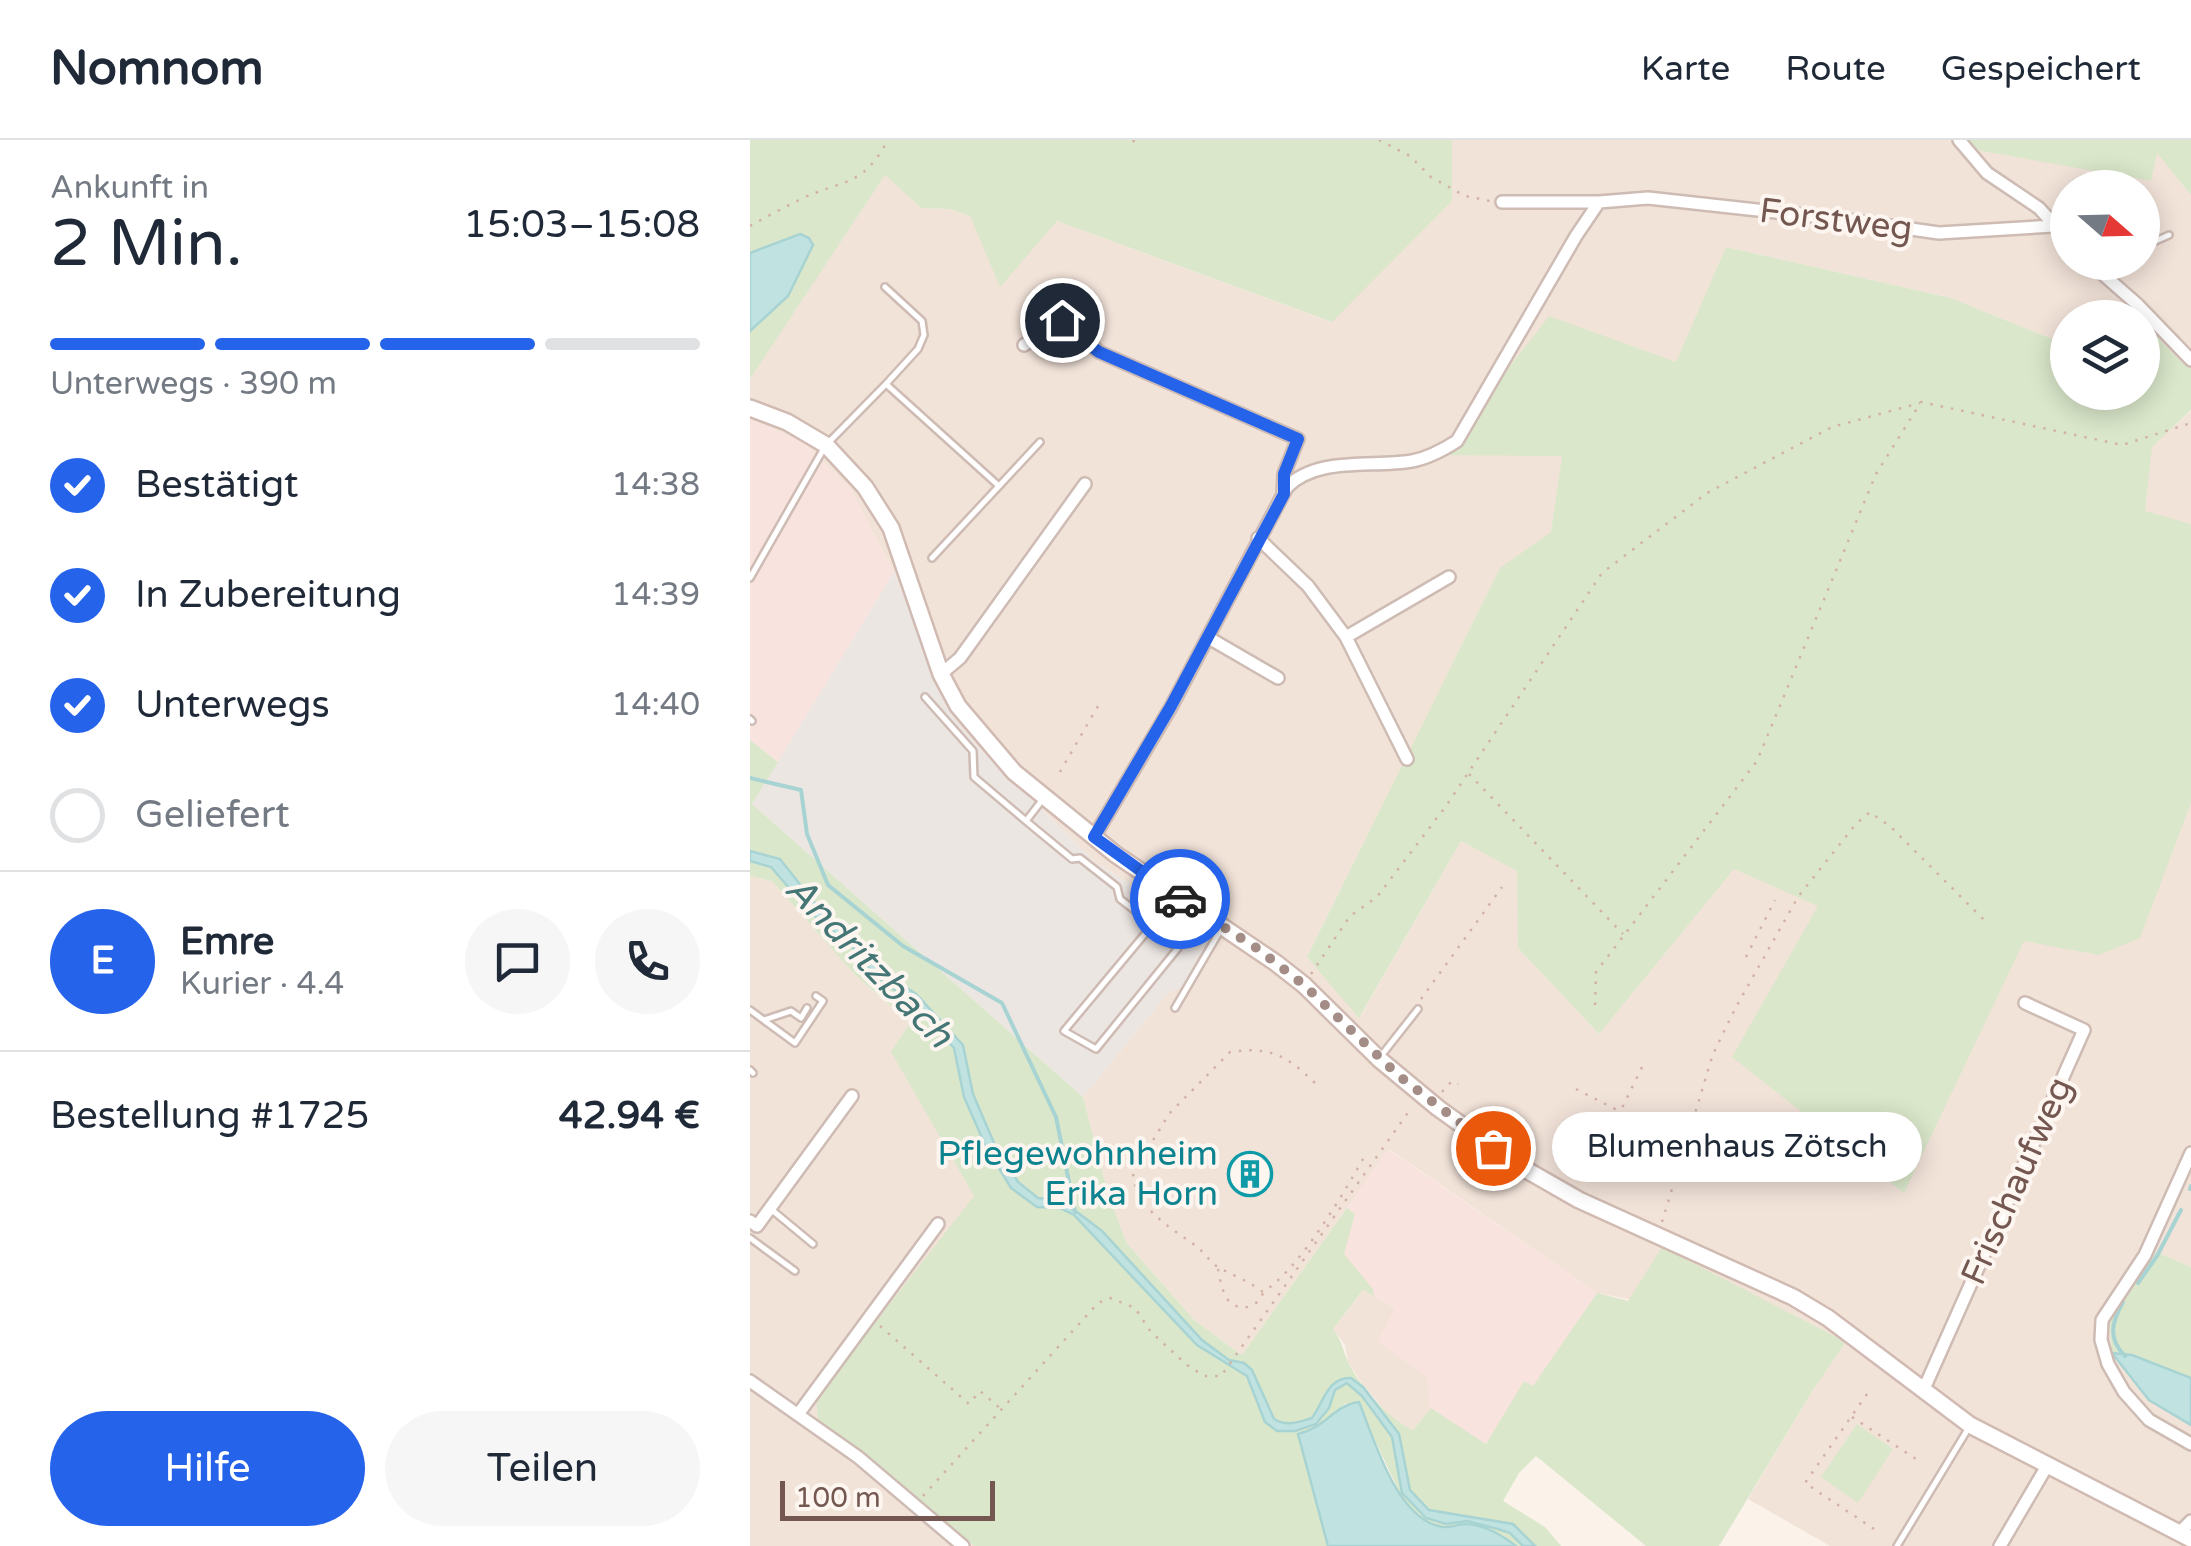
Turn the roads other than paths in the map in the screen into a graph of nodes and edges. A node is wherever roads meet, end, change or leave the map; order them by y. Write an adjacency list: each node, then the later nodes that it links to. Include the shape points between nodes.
1 (1959, 140): 4 (street)
2 (1502, 202): 3 (street, Forstweg)
3 (1599, 202): 5 (street, Forstweg, via 1648,198 1939,234); 18 (street, via 1457,441 1412,461 1313,470)
4 (2050, 221)
5 (2050, 226)
6 (2169, 236): 7 (lane)
7 (2160, 240)
8 (2109, 280): 11 (street)
9 (885, 287): 12 (lane, via 922,321 924,335)
10 (1024, 344): 18 (street, via 1065,319 1099,352 1298,439)
11 (2191, 360)
12 (886, 384): 15 (lane); 17 (lane)
13 (750, 408): 15 (main road)
14 (1040, 442): 17 (lane)
15 (826, 445): 22 (lane); 25 (main road, via 892,528)
16 (1085, 484): 25 (street, via 960,658)
17 (999, 486): 20 (lane)
18 (1284, 494): 19 (street)
19 (1258, 538): 23 (street, via 1308,586); 24 (street)
20 (932, 558)
21 (1449, 577): 23 (street)
22 (750, 578)
23 (1346, 637): 28 (street)
24 (1208, 638): 26 (street); 31 (street)
25 (941, 674): 29 (main road, via 958,706 1014,772)
26 (1278, 678)
27 (925, 697): 30 (lane, via 973,751 974,777)
28 (1407, 759)
29 (1045, 797): 30 (lane); 31 (main road)
30 (1026, 821): 33 (lane, via 1117,887 1120,899)
31 (1094, 837): 32 (main road)
32 (1170, 892): 33 (lane); 34 (main road)
33 (1149, 926): 33 (lane, via 1112,973 1064,1030 1096,1049 1178,948)
34 (1223, 926): 38 (lane); 42 (main road, via 1304,985)
35 (816, 996): 41 (lane, via 823,1001 794,1043)
36 (2025, 1004): 51 (street, Frischaufweg, via 2084,1030)
37 (807, 1008): 41 (lane, via 801,1018 790,1010)
38 (1176, 1008)
39 (1418, 1009): 42 (lane)
40 (750, 1010): 41 (lane)
41 (764, 1020)
42 (1379, 1059): 51 (main road, via 1516,1164 1579,1200 1793,1297)
43 (852, 1096): 45 (street)
44 (2191, 1153): 54 (street, via 2145,1255 2102,1320 2101,1340 2124,1392 2149,1420)
45 (770, 1208): 47 (street); 48 (lane)
46 (938, 1224): 52 (street)
47 (752, 1230): 49 (lane)
48 (813, 1244)
49 (795, 1271)
50 (750, 1382): 52 (street)
51 (1923, 1391): 53 (main road)
52 (799, 1413): 57 (street)
53 (1970, 1426): 55 (main road); 58 (lane)
54 (2191, 1444)
55 (2047, 1466): 56 (main road); 59 (street)
56 (2187, 1531)
57 (962, 1546)
58 (1896, 1546)
59 (2000, 1546)

